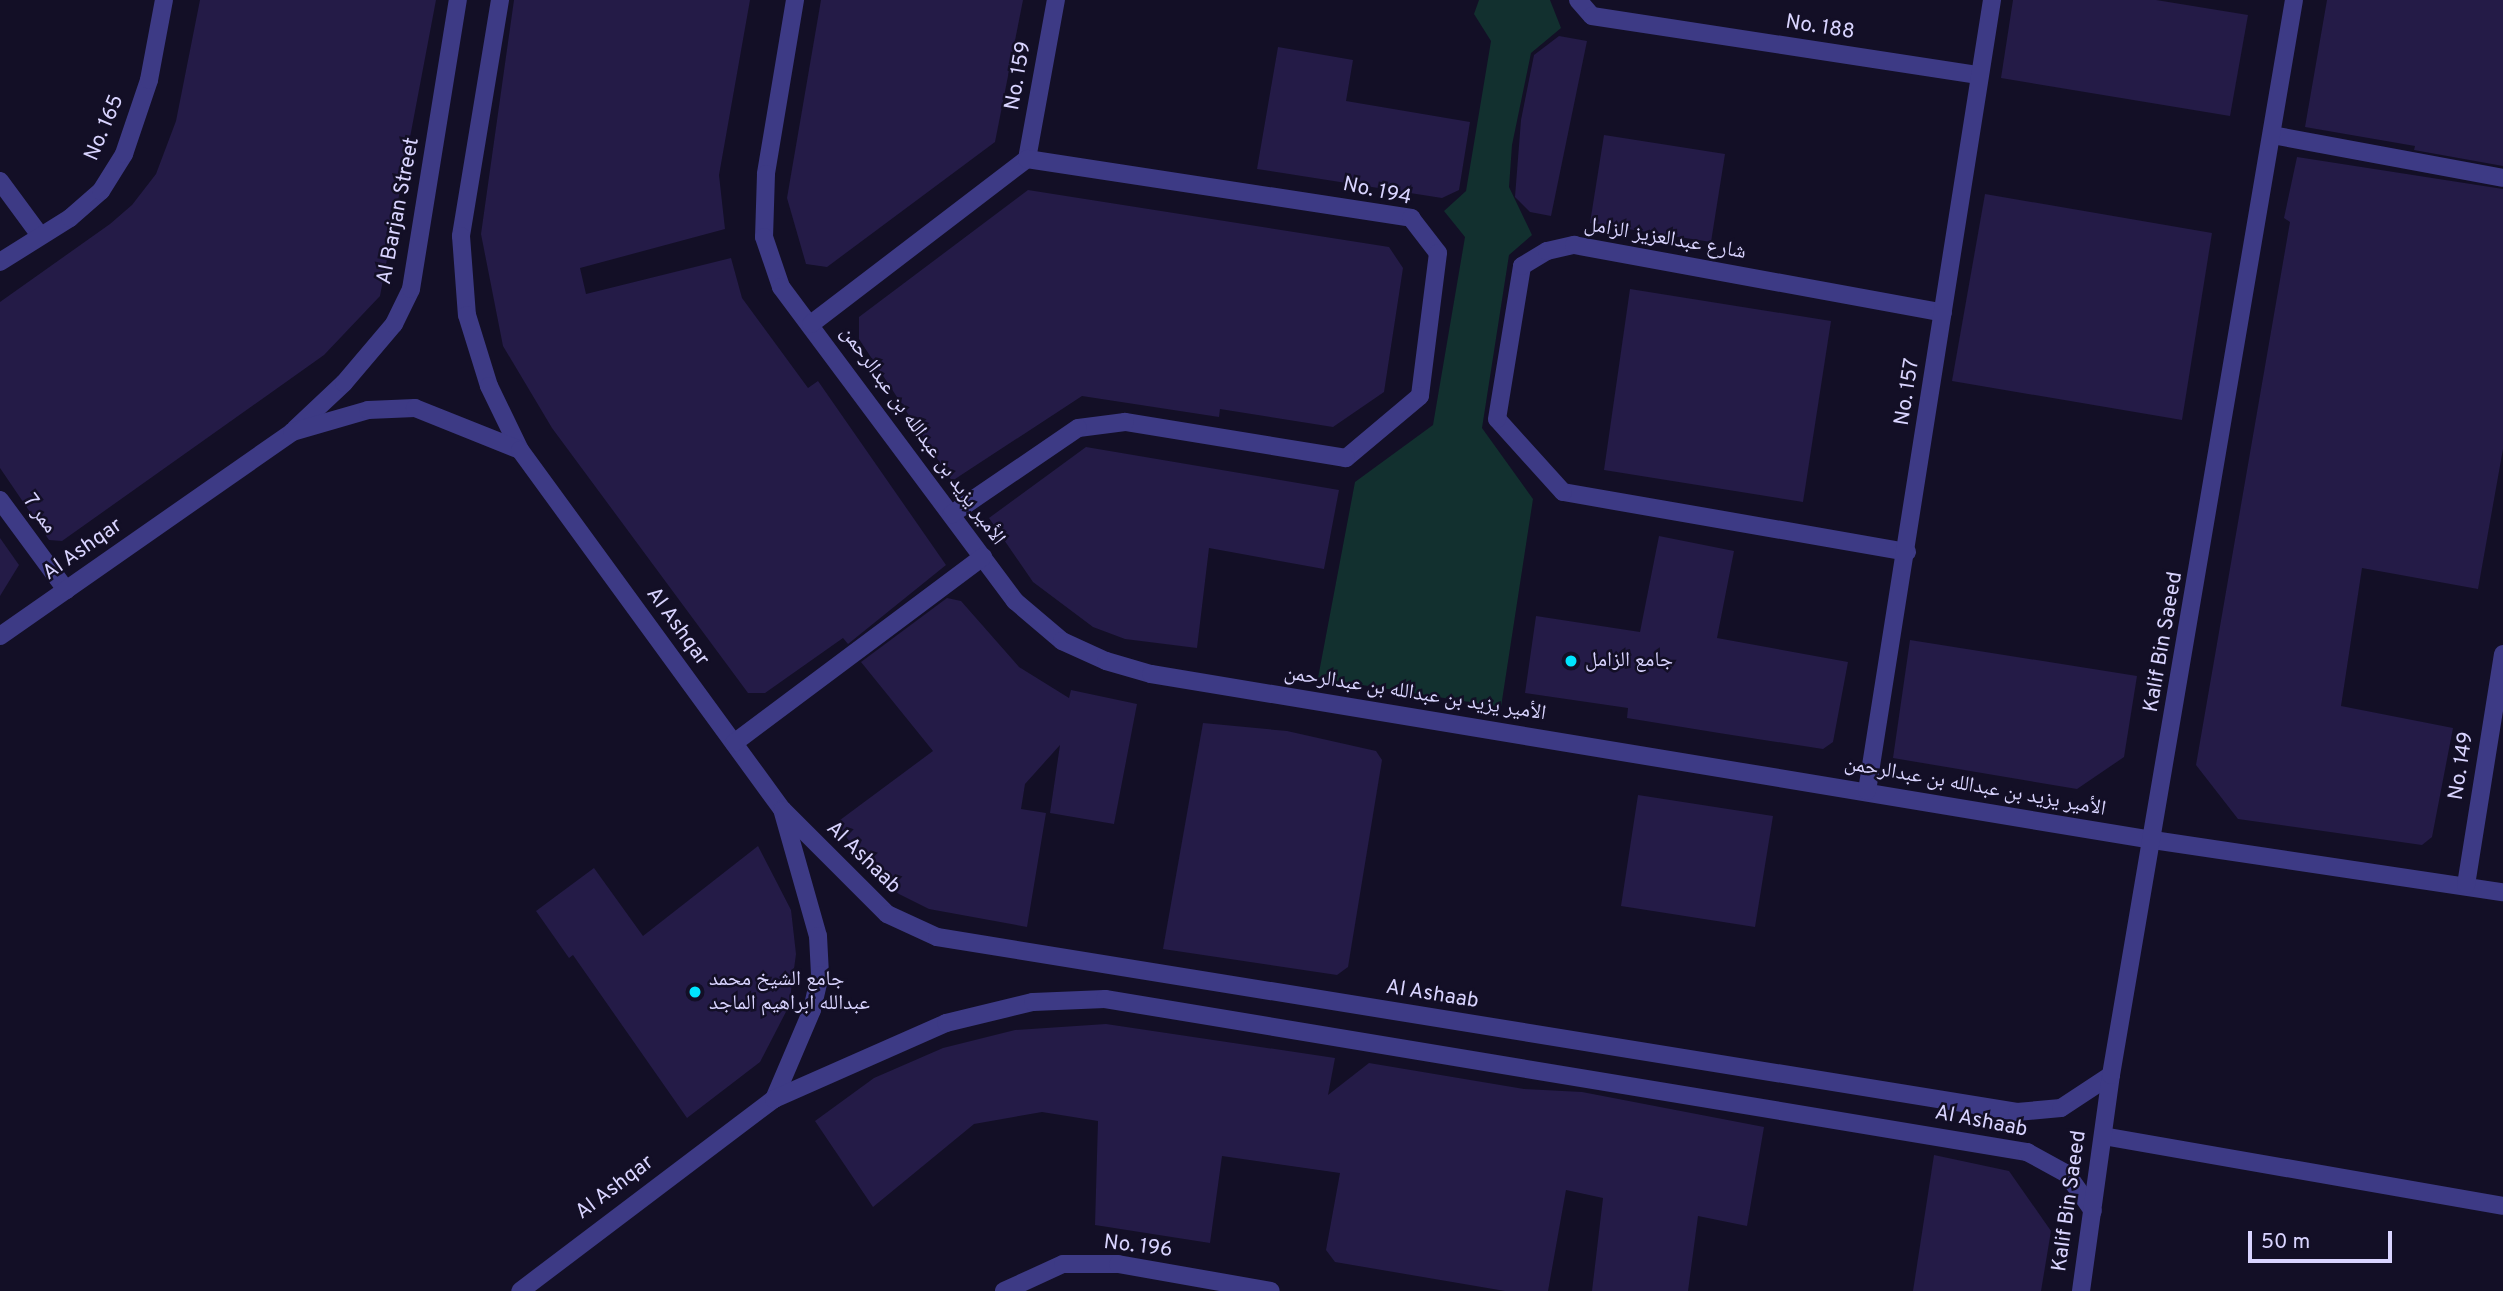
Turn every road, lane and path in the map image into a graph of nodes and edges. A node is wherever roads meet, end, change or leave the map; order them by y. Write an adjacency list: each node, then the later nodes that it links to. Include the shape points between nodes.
1 (164, 0): 14 (street, No. 165, via 149,80 124,155 101,191 70,218)
2 (458, 0): 18 (street, Al Barjan Street, via 411,289 394,324 344,383)
3 (500, 0): 19 (street, via 461,236 467,315 489,386)
4 (795, 0): 17 (street, الأمير يزيد بن عبدالله بن عبدالرحمن, via 766,174 764,237 781,287)
5 (1056, 0): 11 (street, No. 159)
6 (1578, 0): 9 (street, No. 188, via 1592,16)
7 (1992, 0): 9 (street, No. 157)
8 (2294, 0): 10 (street, Kalif Bin Saeed)
9 (1979, 75): 16 (street, No. 157)
10 (2272, 135): 12 (street); 30 (street, Kalif Bin Saeed)
11 (1027, 159): 17 (street); 21 (street, No. 194, via 1411,218 1438,253 1420,396 1346,458 1125,422 1078,428)
12 (2503, 178)
13 (0, 180): 14 (street)
14 (39, 234): 15 (street, No. 165)
15 (0, 262)
16 (1943, 313): 22 (street, No. 157); 22 (street, شارع عبدالعزيز الزامل, via 1574,245 1547,251 1522,266 1497,419 1563,492)
17 (811, 324): 21 (street, الأمير يزيد بن عبدالله بن عبدالرحمن)
18 (292, 432): 19 (street, Al Ashqar, via 368,410 415,408); 24 (street, Al Ashqar)
19 (520, 450): 27 (street, Al Ashqar)
20 (0, 500): 24 (street, ممر 7)
21 (952, 514): 23 (street, الأمير يزيد بن عبدالله بن عبدالرحمن)
22 (1907, 552): 28 (street, No. 157)
23 (983, 557): 27 (street); 28 (street, الأمير يزيد بن عبدالله بن عبدالرحمن, via 1015,601 1062,641 1106,662 1151,674)
24 (66, 590): 25 (street, Al Ashqar)
25 (0, 636)
26 (2503, 654): 31 (street, No. 149)
27 (733, 743): 29 (street, Al Ashqar)
28 (1867, 791): 30 (street, الأمير يزيد بن عبدالله بن عبدالرحمن)
29 (782, 809): 33 (street, Al Ashaab, via 887,914 937,937 2017,1112 2061,1108); 34 (street, Al Ashqar, via 818,936 820,975 812,1010)
30 (2153, 840): 31 (street, الأمير يزيد بن عبدالله بن عبدالرحمن); 33 (street, Kalif Bin Saeed)
31 (2466, 885): 32 (street, الأمير يزيد بن عبدالله بن عبدالرحمن)
32 (2503, 892)
33 (2111, 1075): 35 (street, Kalif Bin Saeed)
34 (774, 1099): 37 (street, Al Ashaab, via 946,1023 1033,1002 1105,999 2027,1152 2067,1174); 38 (street, Al Ashqar)
35 (2103, 1136): 36 (street); 37 (street, Kalif Bin Saeed)
36 (2503, 1206)
37 (2093, 1211): 41 (street, Kalif Bin Saeed)
38 (520, 1291)
39 (1004, 1291): 40 (street, No. 196, via 1063,1264 1118,1264)
40 (1271, 1291)
41 (2081, 1291)

